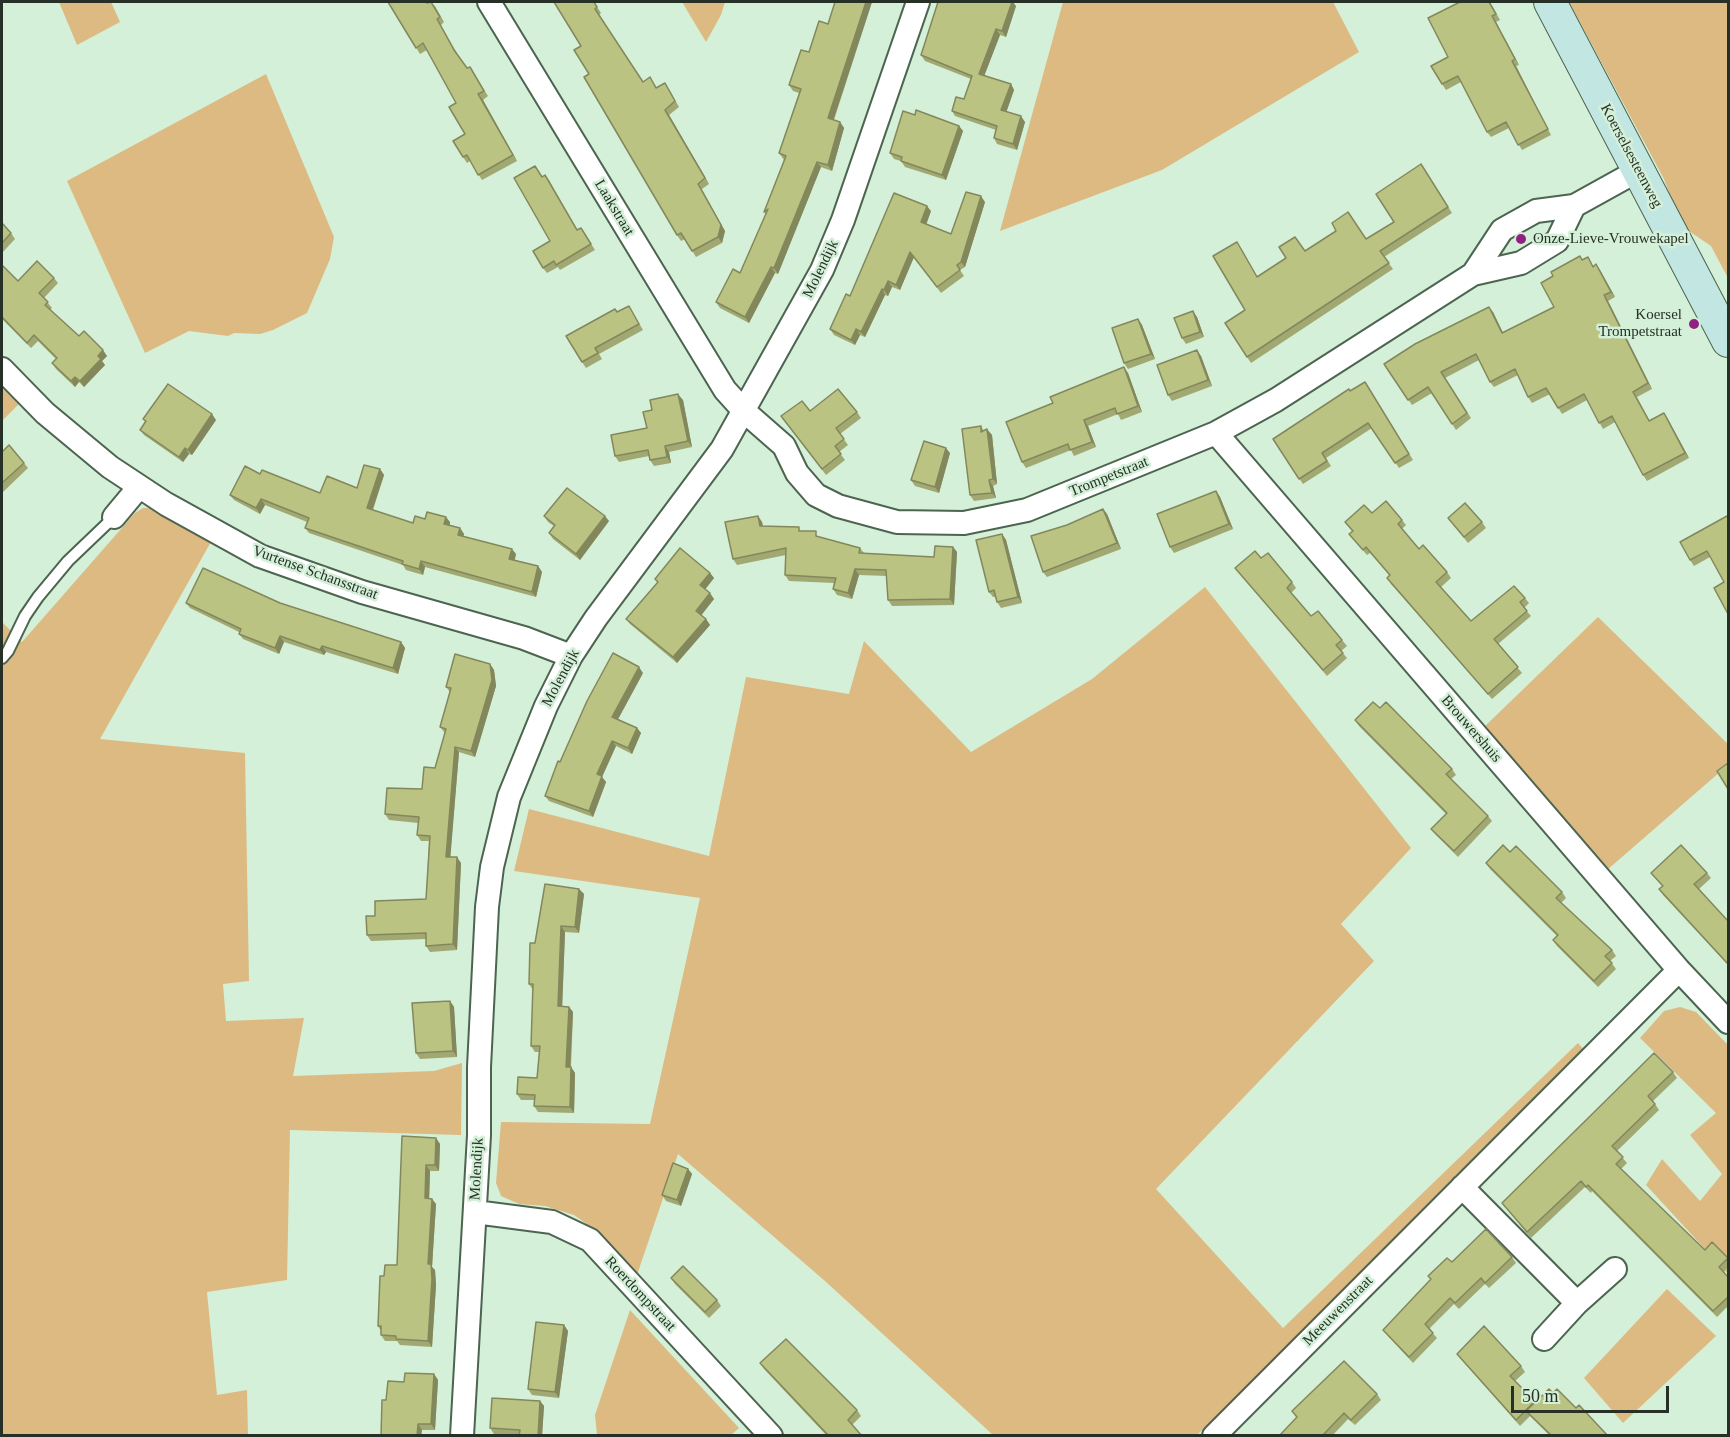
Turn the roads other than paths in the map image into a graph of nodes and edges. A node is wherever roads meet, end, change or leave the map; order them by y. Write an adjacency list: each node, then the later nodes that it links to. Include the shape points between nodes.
1 (489, 2): 9 (street, Laakstraat, via 715,376)
2 (918, 2): 9 (street, Molendijk, via 829,256)
3 (1550, 2): 4 (street, Koerselsesteenweg)
4 (1639, 170): 5 (street, Trompetstraat); 7 (street, Koerselsesteenweg)
5 (1574, 206): 6 (street, Trompetstraat, via 1536,211 1502,230); 6 (street, Trompetstraat, via 1557,241 1521,264)
6 (1473, 274): 10 (street, Trompetstraat, via 1276,400)
7 (1728, 341)
8 (2, 369): 11 (street, Vurtense Schansstraat, via 45,413)
9 (744, 411): 10 (street, Trompetstraat, via 784,446 797,473 816,495 867,516 931,525 985,520 1027,510); 13 (street, Molendijk, via 722,449)
10 (1216, 433): 15 (street, Brouwershuis)
11 (140, 487): 12 (street); 13 (street, Vurtense Schansstraat, via 260,556 362,592 524,638)
12 (114, 517): 14 (lane, via 43,591 24,616)
13 (571, 656): 18 (street, Molendijk, via 509,797 492,867 480,1033)
14 (2, 658)
15 (1679, 970): 16 (street, Brouwershuis); 17 (street, Meeuwenstraat)
16 (1728, 1022)
17 (1462, 1187): 20 (street); 24 (street, Meeuwenstraat)
18 (475, 1212): 22 (street, Molendijk); 23 (street, Roerdompstraat, via 552,1222 590,1240)
19 (1615, 1269): 20 (street)
20 (1577, 1303): 21 (street)
21 (1544, 1338)
22 (462, 1436)
23 (771, 1436)
24 (1214, 1436)

